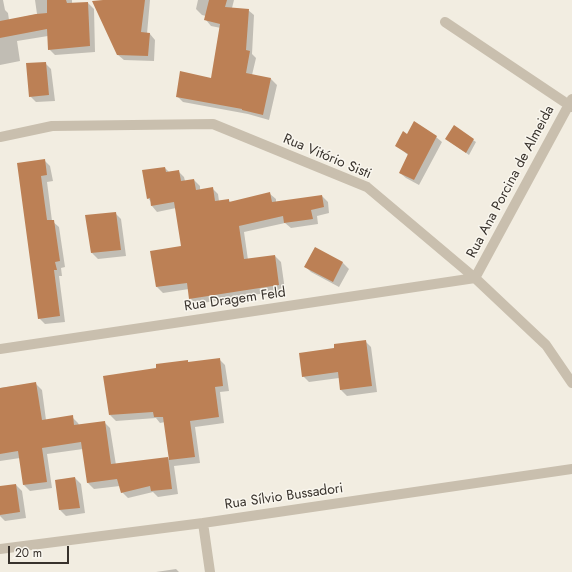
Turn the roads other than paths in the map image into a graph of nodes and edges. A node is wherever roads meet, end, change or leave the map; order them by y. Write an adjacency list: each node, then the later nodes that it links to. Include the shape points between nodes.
1 (445, 22): 2 (street)
2 (571, 103): 4 (street, Rua Ana Porcina de Almeida)
3 (0, 137): 4 (street, Rua Vitório Sisti, via 52,126 213,124 367,188)
4 (475, 278): 5 (street, Rua Dragem Feld); 6 (street, Rua Vitório Sisti, via 546,345)
5 (0, 349)
6 (572, 382)
7 (572, 469): 8 (street, Rua Sílvio Bussadori)
8 (203, 523): 9 (street, Rua Sílvio Bussadori); 10 (street)
9 (0, 549)
10 (210, 572)

